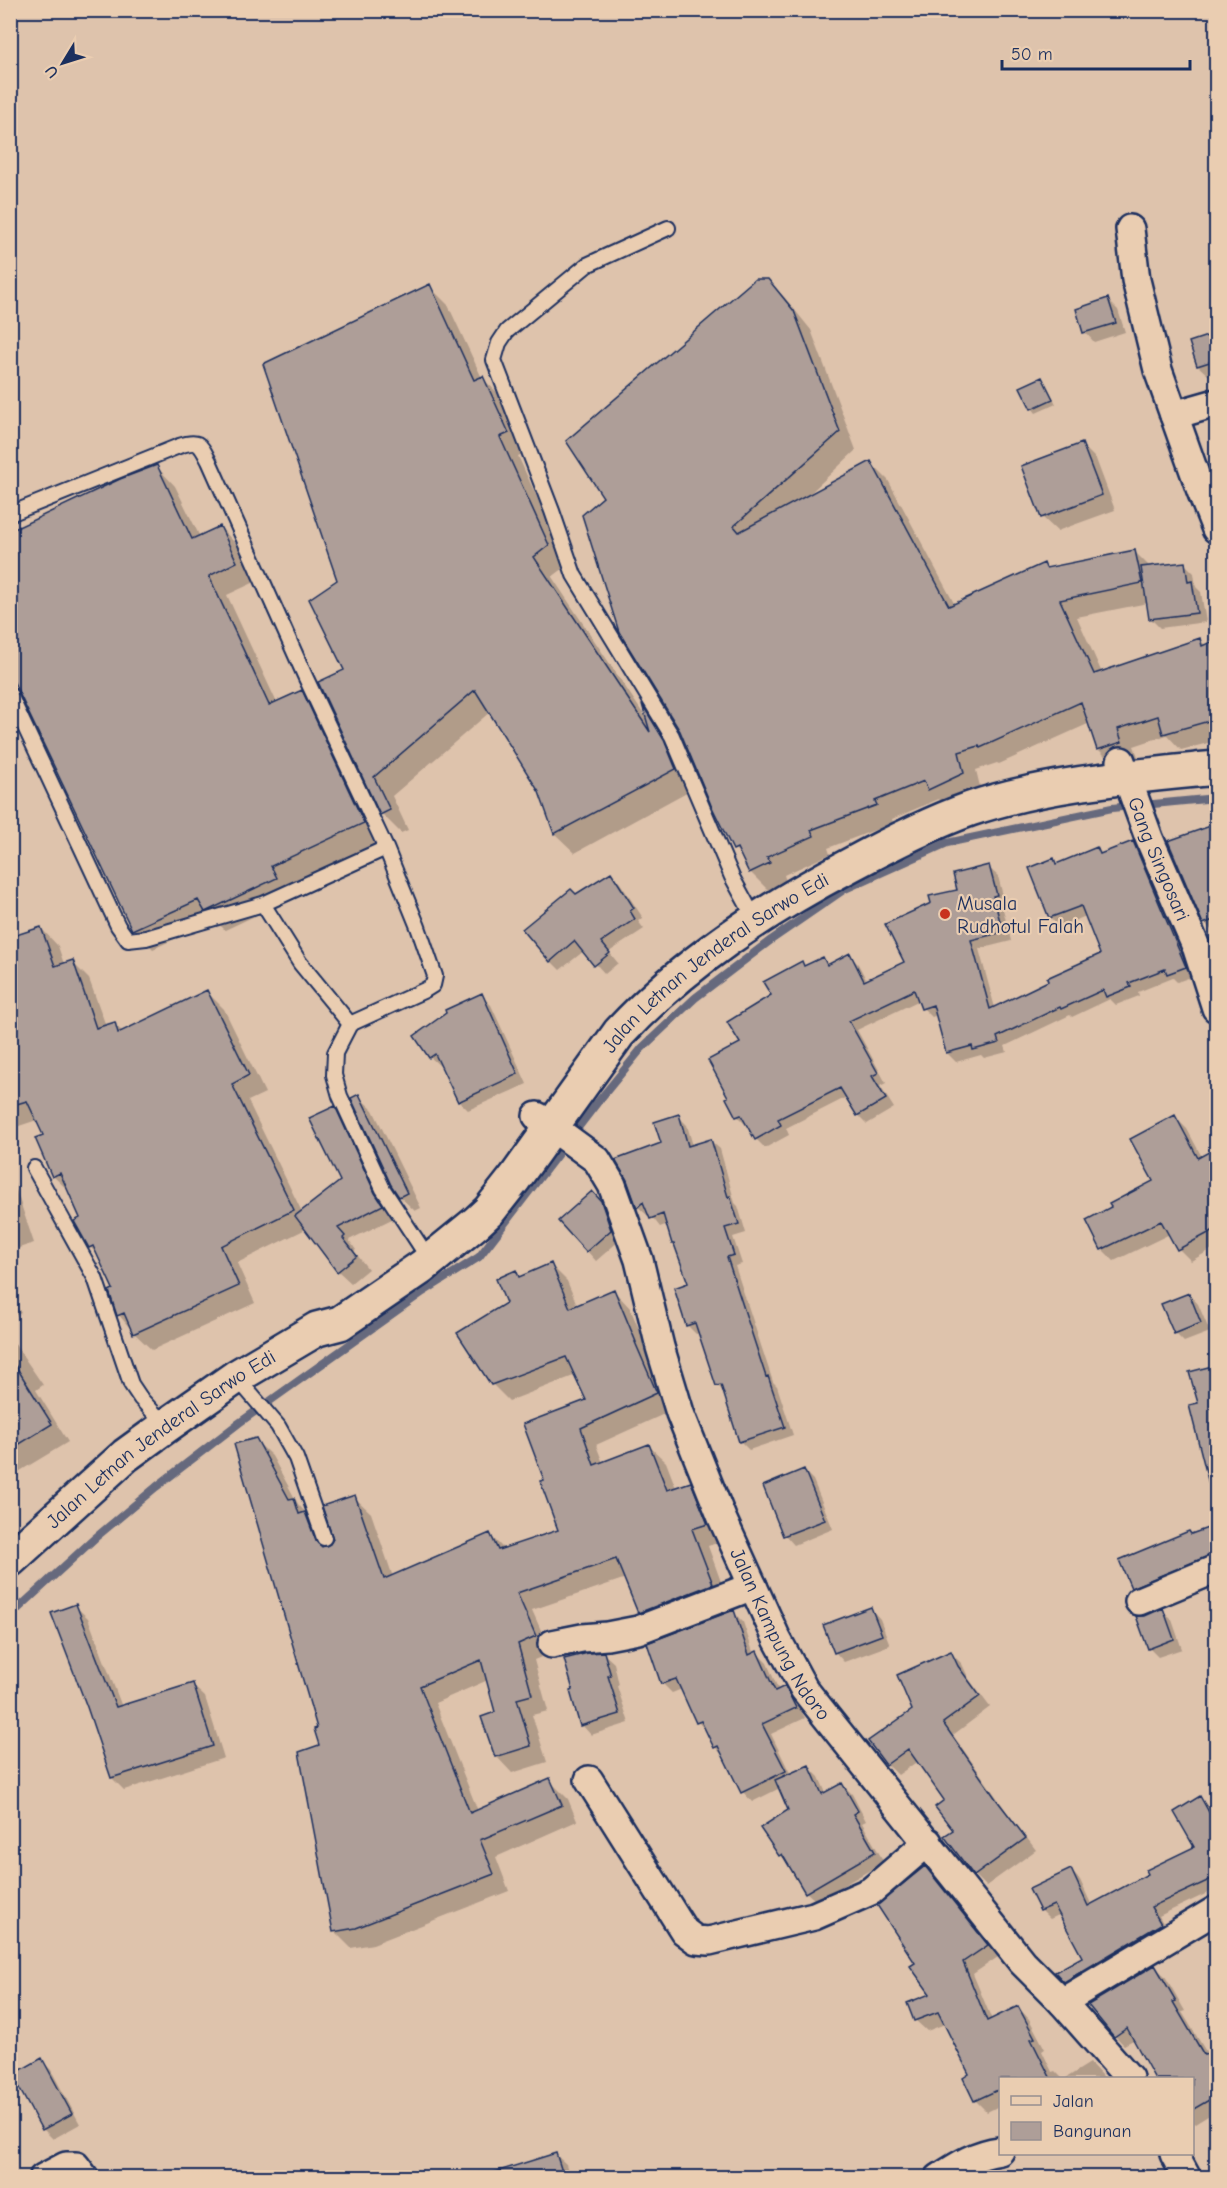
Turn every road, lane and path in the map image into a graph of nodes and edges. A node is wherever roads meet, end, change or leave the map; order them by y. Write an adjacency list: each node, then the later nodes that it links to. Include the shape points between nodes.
1 (668, 228): 13 (lane, via 587,265 507,331 494,360 574,575 672,736 732,878)
2 (1130, 229): 4 (street, via 1136,280 1158,370)
3 (1216, 403): 4 (street)
4 (1174, 415): 6 (street)
5 (10, 514): 11 (lane, via 179,446 200,444)
6 (1216, 529)
7 (10, 695): 12 (lane, via 128,940)
8 (1216, 753): 10 (main road, Jalan Letnan Jenderal Sarwo Edi)
9 (1216, 768): 10 (main road, Jalan Letnan Jenderal Sarwo Edi)
10 (1126, 776): 13 (main road, Jalan Letnan Jenderal Sarwo Edi, via 1018,776 966,789 908,812 805,868); 14 (street, Gang Singosari, via 1197,949)
11 (386, 848): 12 (lane); 15 (lane, via 435,976 433,985)
12 (263, 904): 15 (lane, via 300,963)
13 (751, 913): 16 (main road, Jalan Letnan Jenderal Sarwo Edi, via 645,982 607,1020)
14 (1216, 1008)
15 (350, 1024): 18 (lane, via 335,1053 334,1075 340,1096 382,1189)
16 (548, 1125): 18 (main road, Jalan Letnan Jenderal Sarwo Edi, via 500,1169); 24 (street, Jalan Kampung Ndoro, via 604,1169 639,1260 680,1413)
17 (34, 1168): 20 (lane, via 95,1278 131,1384)
18 (426, 1253): 19 (main road, Jalan Letnan Jenderal Sarwo Edi, via 332,1312 317,1329)
19 (242, 1385): 20 (main road, Jalan Letnan Jenderal Sarwo Edi); 21 (lane, via 278,1426 296,1458)
20 (166, 1426): 22 (main road, Jalan Letnan Jenderal Sarwo Edi, via 126,1455)
21 (324, 1538)
22 (10, 1560)
23 (1216, 1569): 25 (street)
24 (753, 1586): 26 (street, via 638,1630); 28 (street, Jalan Kampung Ndoro, via 804,1689)
25 (1139, 1601)
26 (552, 1644)
27 (589, 1780): 28 (street, via 684,1931 696,1940 709,1941 814,1916 871,1891)
28 (928, 1842): 30 (street, Jalan Kampung Ndoro, via 1022,1962)
29 (1216, 1910): 30 (street)
30 (1062, 2002): 31 (street, Jalan Kampung Ndoro)
31 (1127, 2077)
32 (999, 2151): 36 (street, via 974,2157)
33 (1175, 2155): 37 (street)
34 (43, 2178): 35 (street, via 66,2166 76,2166)
35 (85, 2178)
36 (939, 2178)
37 (1187, 2178)

